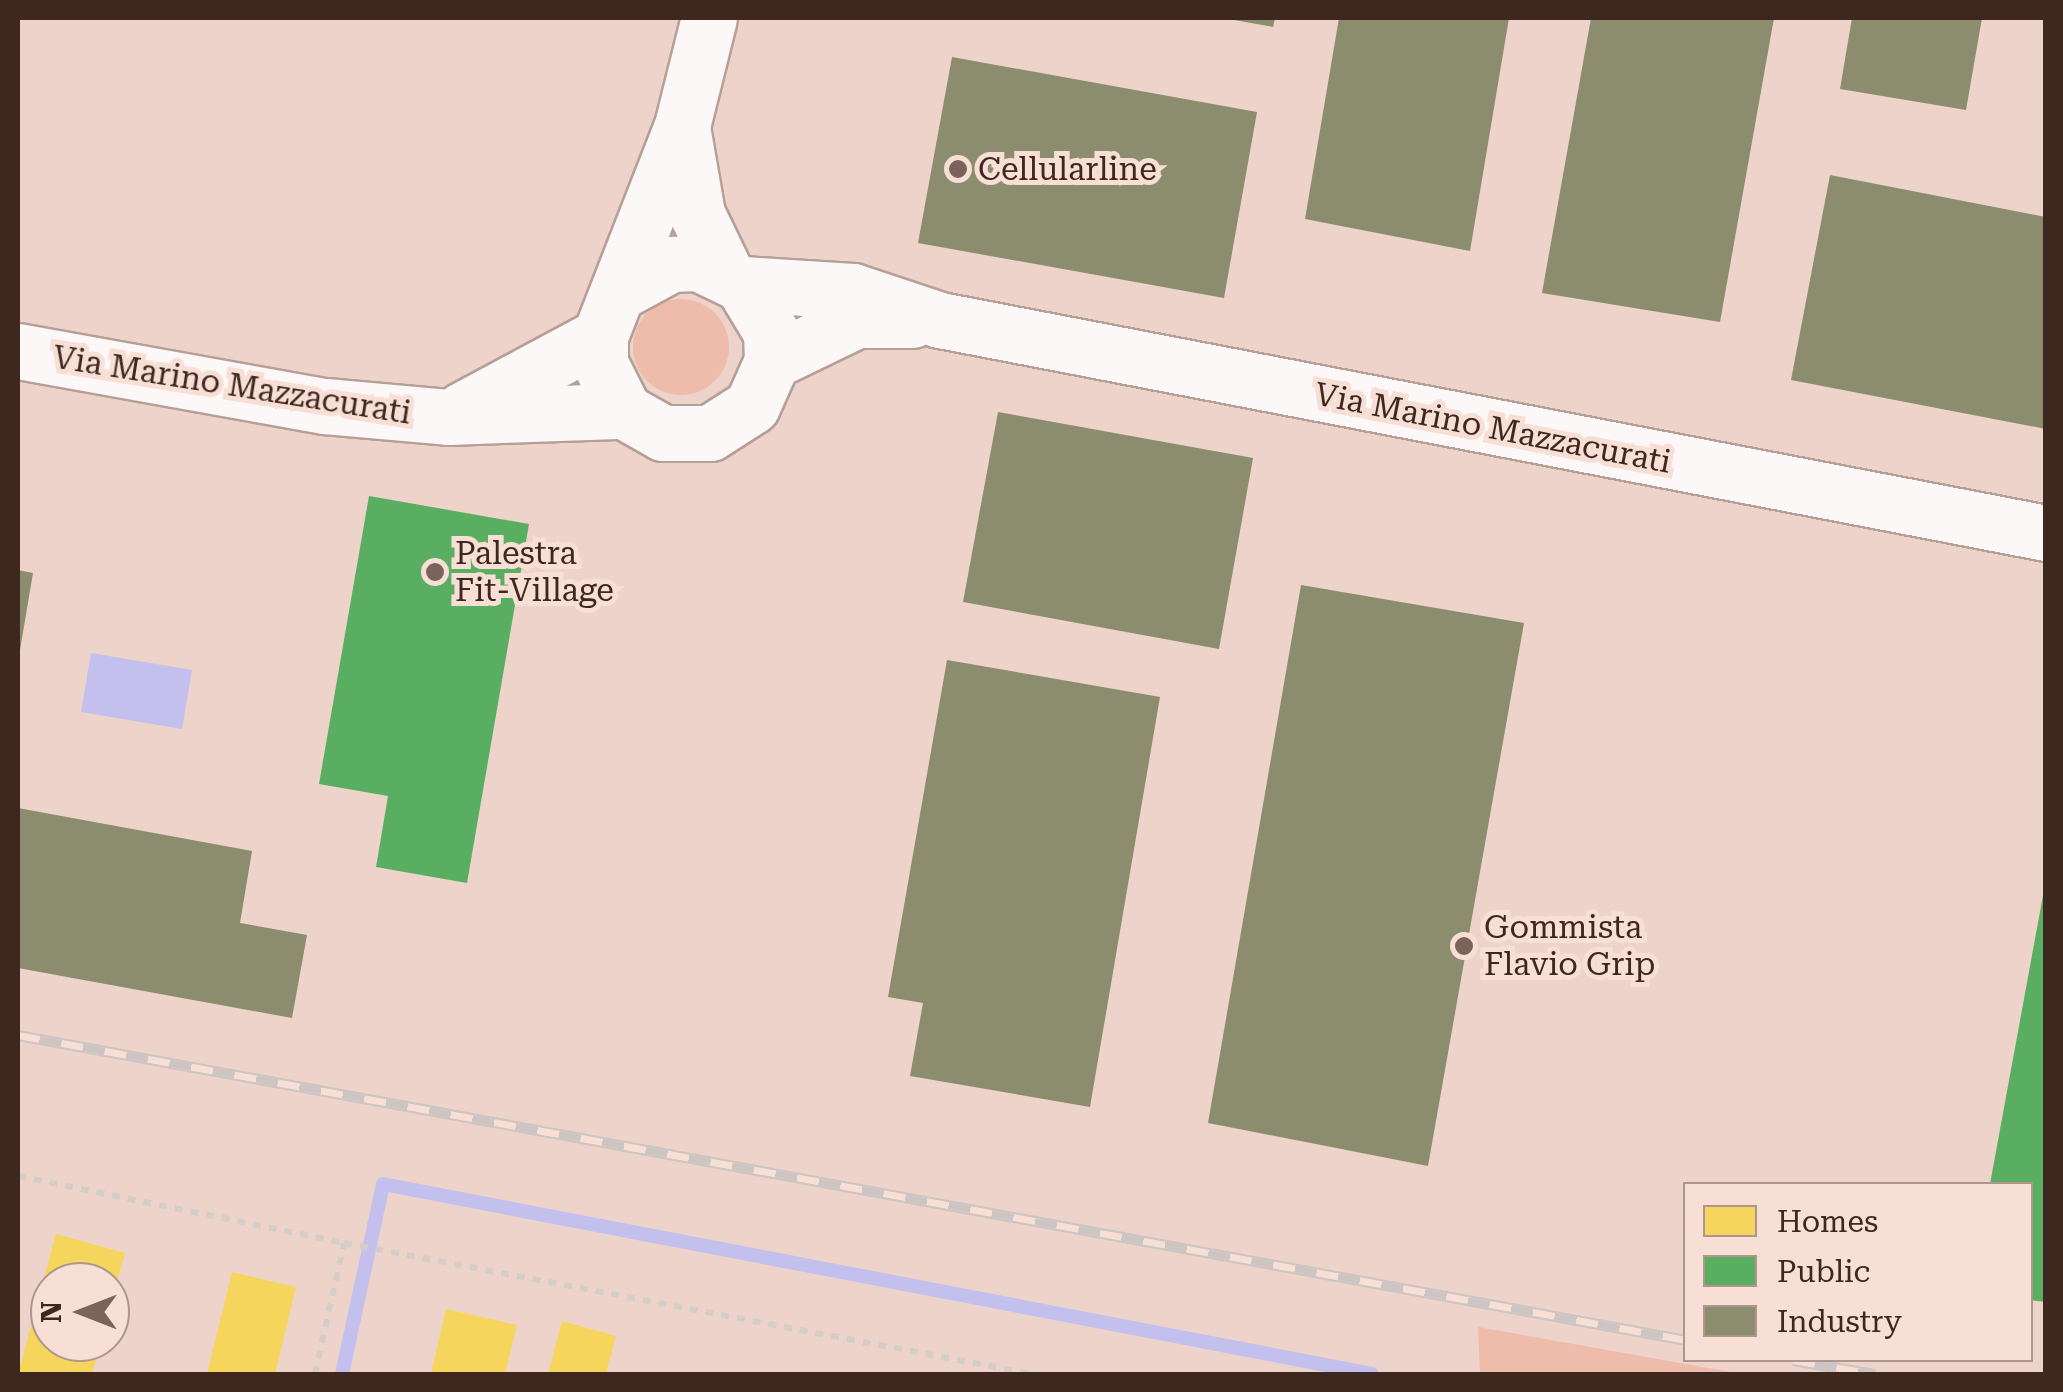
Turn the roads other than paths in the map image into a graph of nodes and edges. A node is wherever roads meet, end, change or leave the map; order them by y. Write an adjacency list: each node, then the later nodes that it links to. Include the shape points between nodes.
1 (708, 18): 2 (street)
2 (682, 126): 3 (street, via 697,214); 4 (street)
3 (734, 278): 4 (street, Via Marino Mazzacurati, via 671,264); 5 (street, Via Marino Mazzacurati, via 852,291); 7 (street, via 761,306)
4 (612, 313): 8 (street, via 608,389); 9 (street, Via Marino Mazzacurati)
5 (940, 320): 7 (street, Via Marino Mazzacurati, via 857,320); 10 (street, Via Marino Mazzacurati)
6 (18, 351): 9 (street, Via Marino Mazzacurati, via 325,406)
7 (772, 361): 8 (street, via 752,406 710,434 663,434)
8 (624, 410): 9 (street, Via Marino Mazzacurati)
9 (448, 417)
10 (2046, 532)

